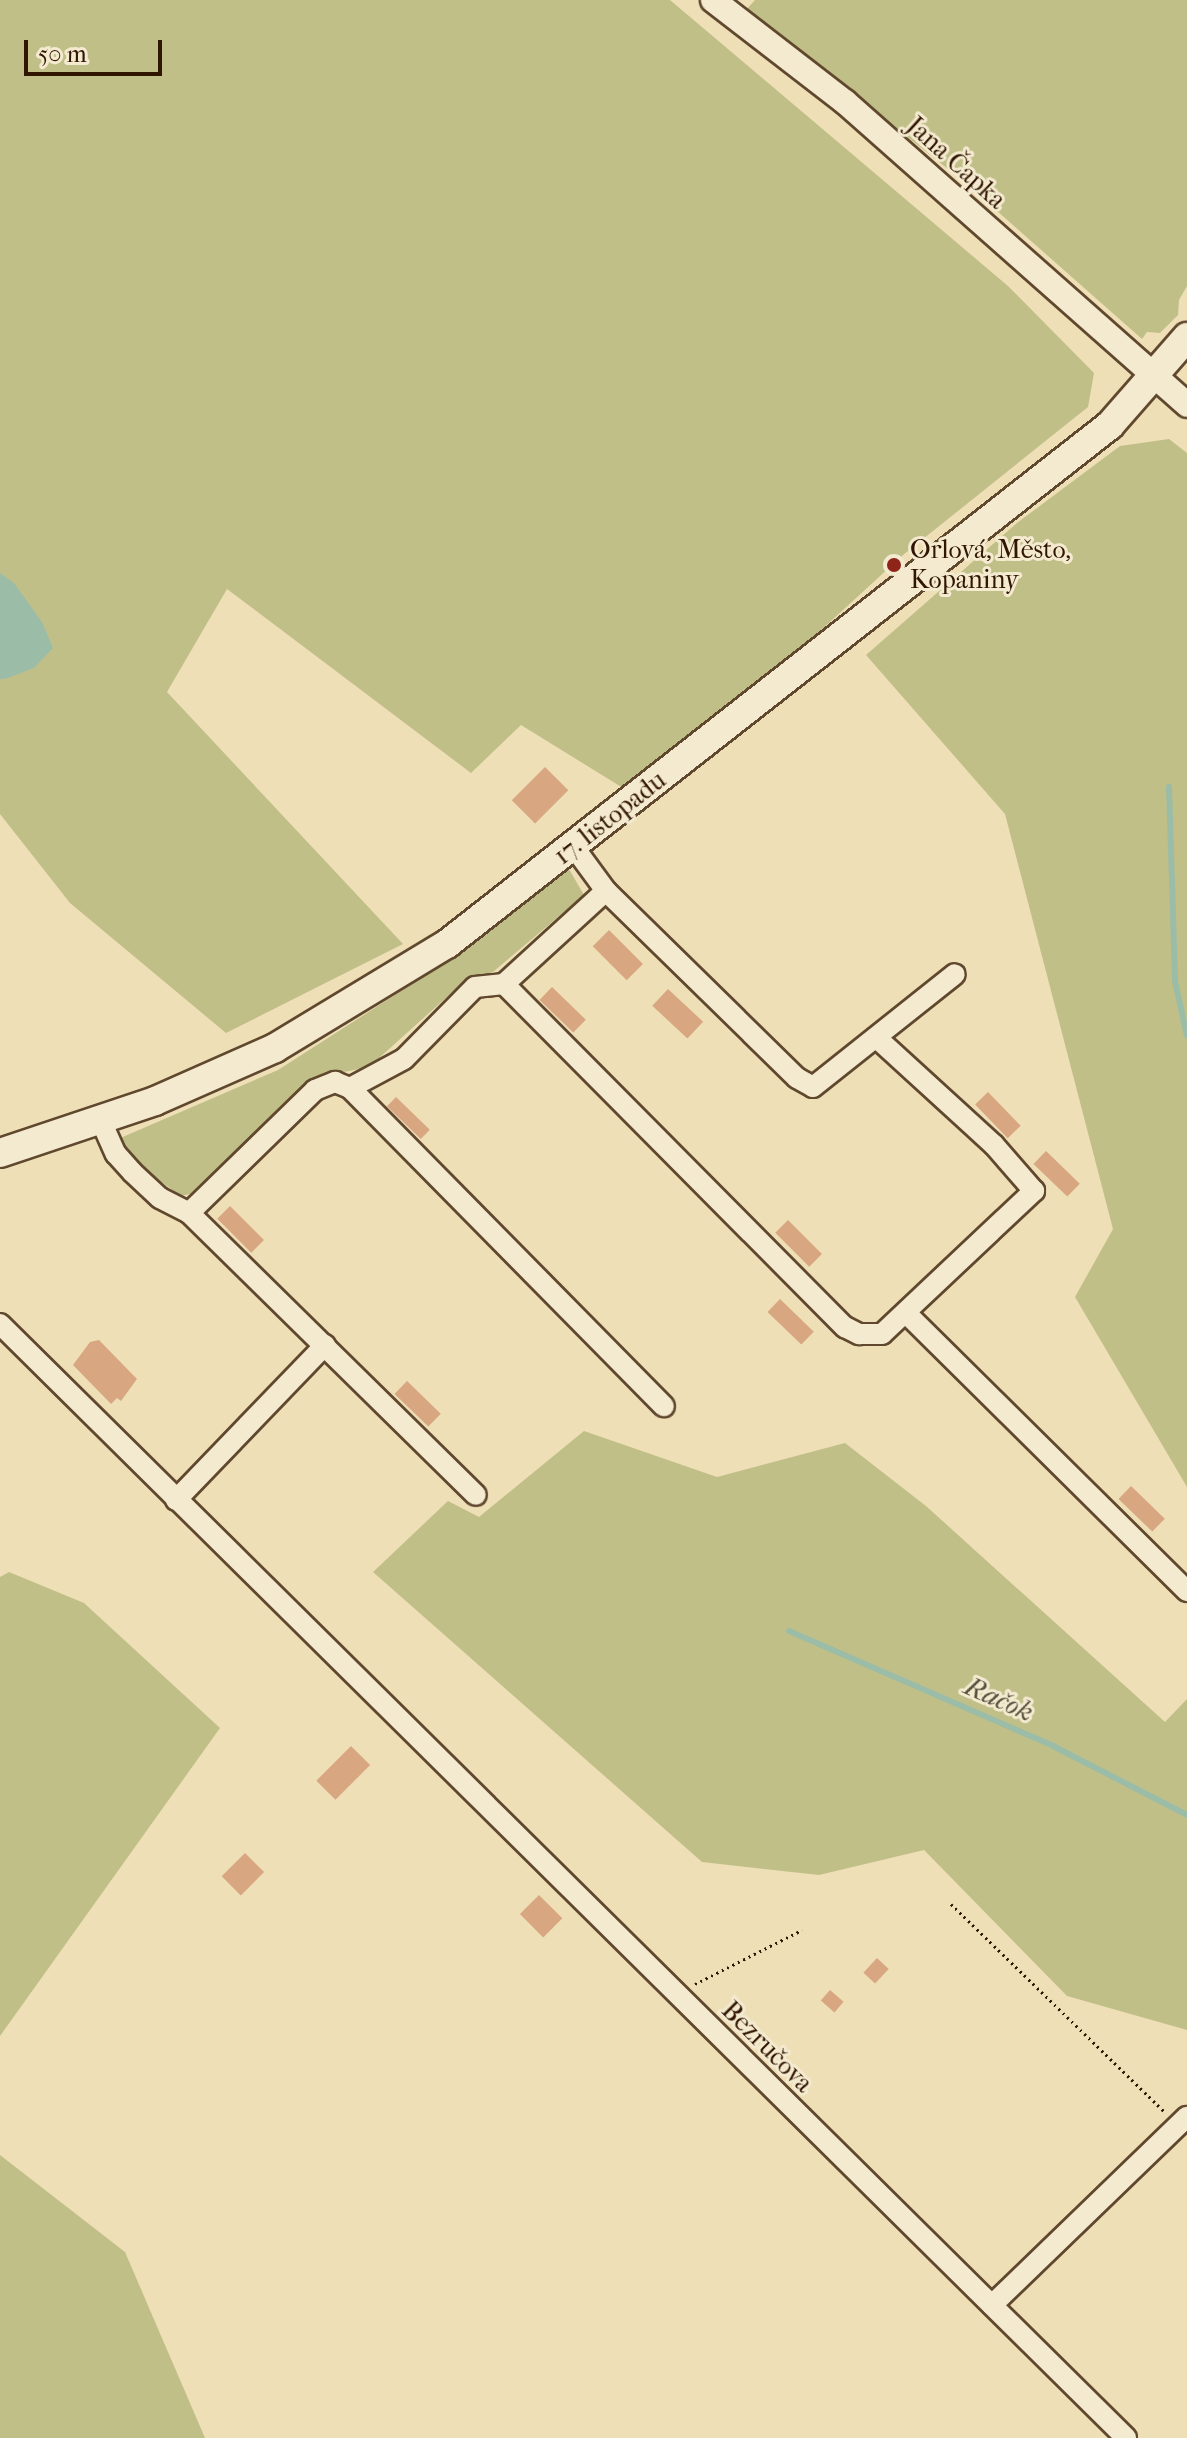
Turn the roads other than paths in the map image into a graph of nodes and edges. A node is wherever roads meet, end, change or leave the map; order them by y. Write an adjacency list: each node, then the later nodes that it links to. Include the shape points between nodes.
1 (713, 0): 3 (street, Jana Čapka, via 845,102)
2 (1187, 337): 3 (main road, 17. listopadu)
3 (1155, 377): 4 (street, Jana Čapka); 5 (main road, 17. listopadu, via 1110,425)
4 (1187, 405)
5 (573, 846): 6 (street); 11 (main road, 17. listopadu, via 447,944 321,1023 226,1070)
6 (606, 891): 8 (street); 9 (street, via 797,1078 813,1087)
7 (955, 974): 9 (street)
8 (504, 984): 10 (street, via 475,987 404,1059); 14 (street, via 845,1327 859,1334 882,1334)
9 (878, 1039): 14 (street, via 994,1145 1034,1191)
10 (350, 1088): 13 (street, via 335,1082 315,1090); 17 (street)
11 (101, 1121): 12 (main road, 17. listopadu); 13 (street, via 116,1154 132,1172 160,1198)
12 (0, 1153)
13 (189, 1213): 16 (street)
14 (907, 1314): 20 (street)
15 (0, 1324): 19 (street, Bezručova)
16 (325, 1345): 18 (street); 19 (street)
17 (664, 1406)
18 (476, 1495)
19 (176, 1500): 22 (street, Bezručova)
20 (1187, 1591)
21 (1183, 2122): 22 (street)
22 (992, 2305): 23 (street, Bezručova)
23 (1126, 2438)

